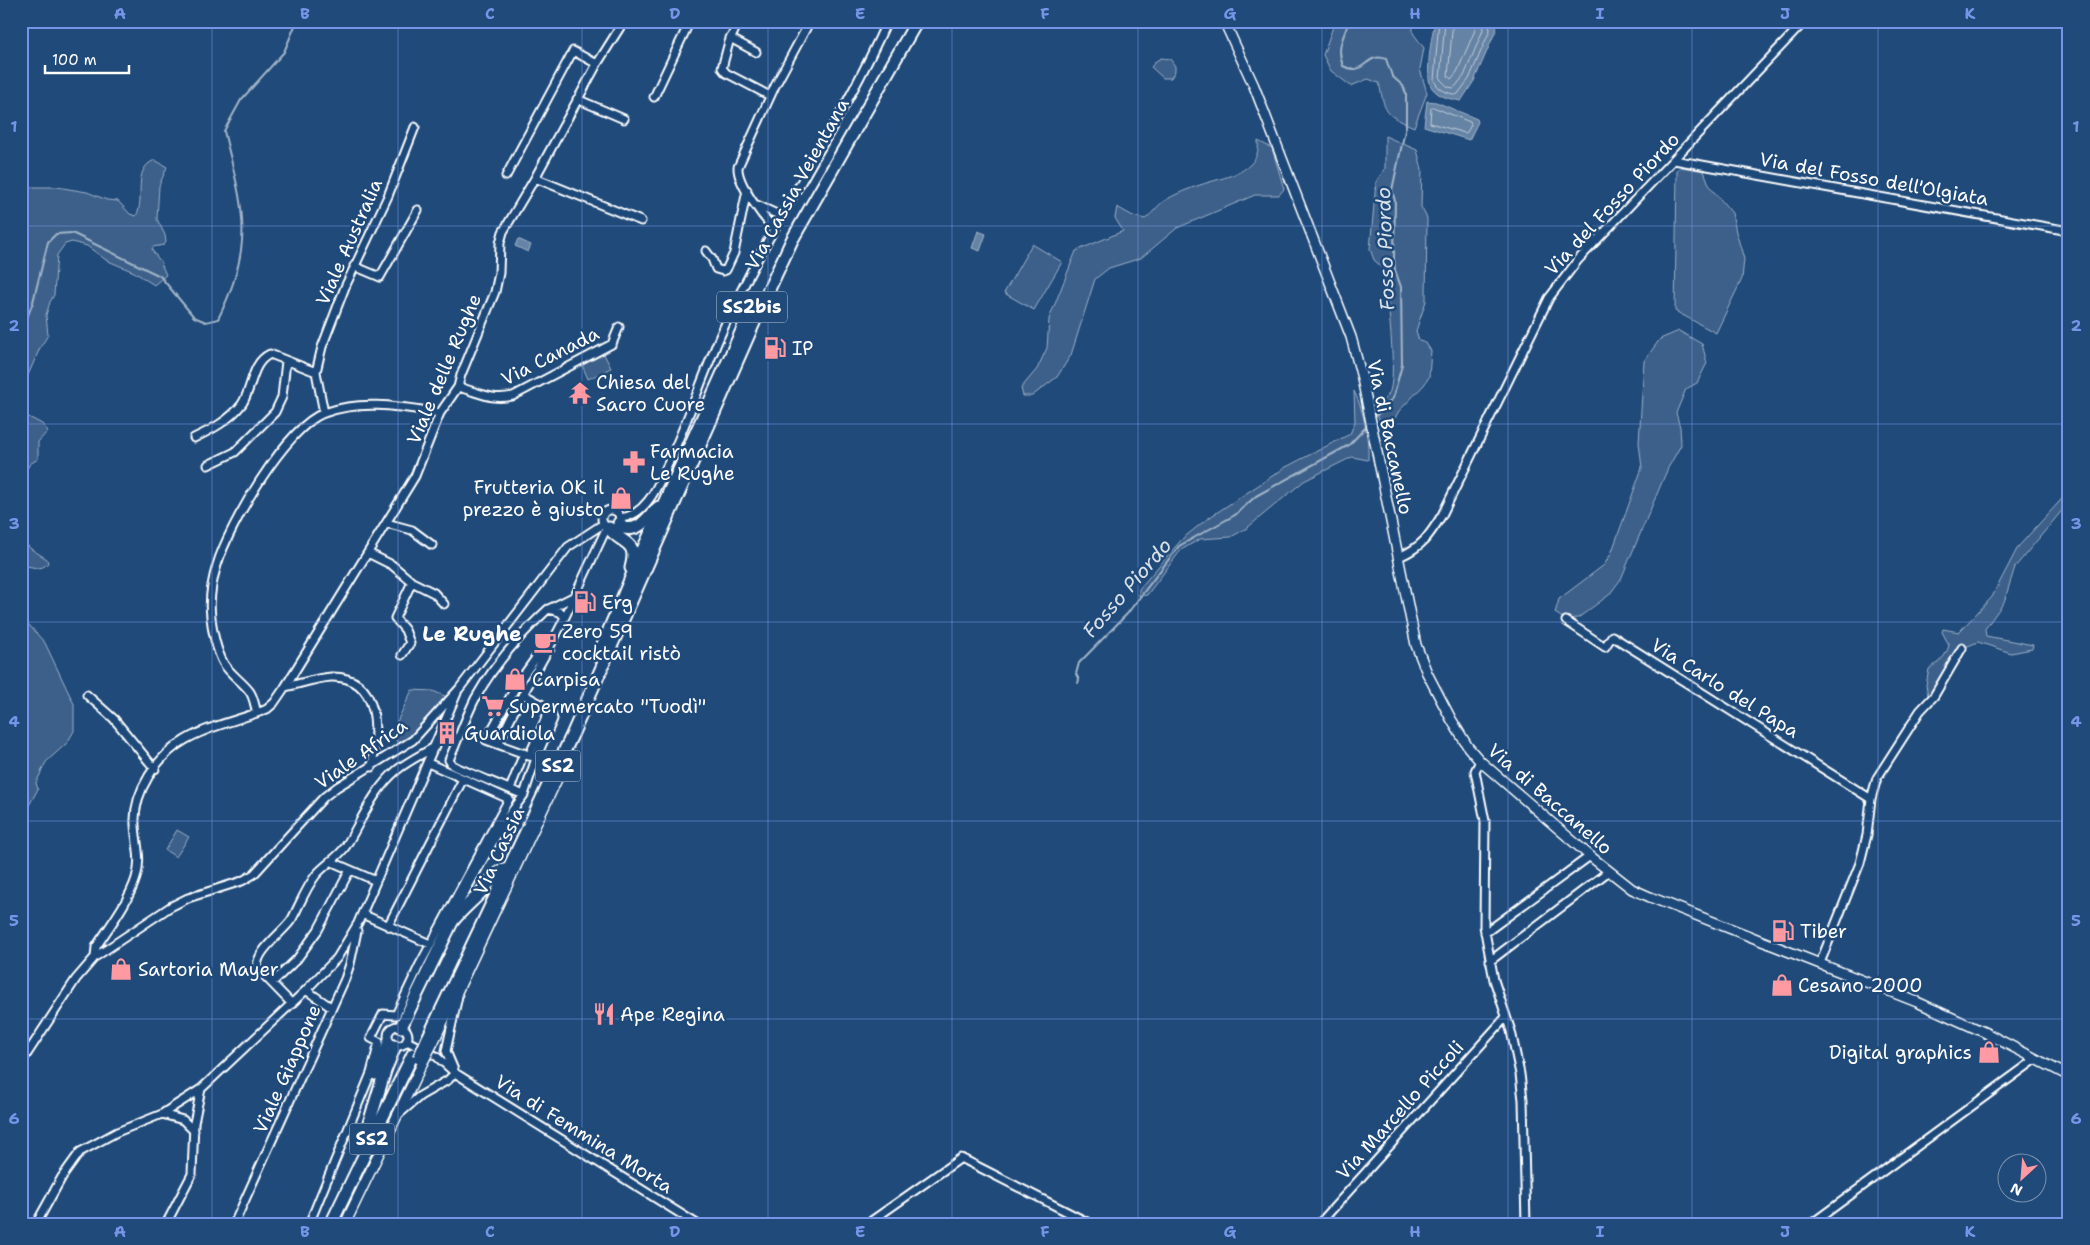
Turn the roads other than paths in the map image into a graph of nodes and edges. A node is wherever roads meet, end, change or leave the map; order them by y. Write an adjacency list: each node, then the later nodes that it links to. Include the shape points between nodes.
1 (624, 21): 12 (street, Viale delle Rughe)
2 (690, 21): 14 (street)
3 (739, 21): 10 (street)
4 (810, 21): 13 (street)
5 (887, 21): 24 (street, Viale Africa, via 868,64)
6 (909, 21): 39 (highway, Via Cassia Veientana / SS2bis, via 786,236)
7 (917, 21): 38 (highway, Via Cassia Veientana / SS2bis, via 792,240)
8 (1224, 21): 44 (street, Via di Baccanello, via 1254,86 1351,337)
9 (1805, 21): 18 (street, Via del Fosso Piordo)
10 (730, 38): 11 (street); 13 (street, via 723,70)
11 (756, 52)
12 (597, 64): 15 (street, Viale delle Rughe); 19 (street, via 573,51)
13 (770, 96): 21 (street, via 738,167 738,175)
14 (654, 97)
15 (577, 98): 16 (street); 20 (street, Viale delle Rughe)
16 (624, 119)
17 (415, 127): 29 (street, Viale Australia, via 388,196)
18 (1674, 160): 27 (street, Via del Fosso dell'Olgiata); 44 (street, Via del Fosso Piordo, via 1578,260 1557,287 1439,520 1420,546)
19 (506, 176)
20 (535, 178): 25 (street); 33 (street, Viale delle Rughe, via 501,238 495,292)
21 (747, 190): 22 (street); 28 (street, via 734,253 726,270 716,269)
22 (754, 203): 24 (street); 26 (street)
23 (418, 210): 29 (street, via 380,277)
24 (781, 216): 26 (street, Viale Africa)
25 (641, 221)
26 (774, 229): 41 (street, Viale Africa, via 729,315 654,493 629,517)
27 (2069, 231)
28 (706, 251)
29 (354, 266): 32 (street, Viale Australia)
30 (619, 327): 33 (street, Via Canada, via 612,344 513,396 489,398)
31 (286, 362): 32 (street); 36 (street, via 270,354 261,358 241,405 226,419); 37 (street, via 282,397 275,412 235,452)
32 (316, 372): 34 (street, Viale Australia)
33 (458, 387): 35 (street, Viale delle Rughe)
34 (324, 413): 35 (street, via 383,404); 61 (street, via 303,428 271,463 248,500 217,564 211,617 218,648 224,664 250,693)
35 (440, 413): 40 (street, Viale delle Rughe, via 421,464)
36 (194, 438)
37 (208, 465)
38 (680, 488): 45 (highway, Via Cassia / SS2)
39 (663, 505): 41 (highway, via 641,526 630,530); 47 (highway, Via Cassia / SS2)
40 (386, 523): 42 (street, via 412,530); 43 (street, Viale delle Rughe)
41 (612, 524): 47 (highway, via 613,533 626,541 633,553); 48 (street); 58 (street, Viale Africa, via 568,548)
42 (432, 545)
43 (368, 553): 46 (street, via 392,565); 57 (street, Viale delle Rughe)
44 (1399, 557): 65 (street, Via di Baccanello, via 1420,657 1455,725)
45 (649, 559): 55 (highway, via 648,574); 94 (highway, Via Cassia / SS2, via 572,735)
46 (412, 582): 49 (street, via 434,593); 56 (street, via 395,618 410,643)
47 (628, 586): 76 (highway, Via Cassia / SS2)
48 (575, 596): 50 (street); 51 (street)
49 (444, 604)
50 (548, 609): 51 (street); 70 (street, via 501,661 475,699 449,760 458,768)
51 (565, 617): 54 (street)
52 (1566, 621): 72 (street, Via Carlo del Papa, via 1605,647 1612,636)
53 (1962, 648): 72 (street, via 1934,696 1920,711 1879,776)
54 (550, 649): 59 (street); 62 (street, via 545,645 534,660 486,740 498,746)
55 (616, 649): 88 (street, via 513,876)
56 (402, 655)
57 (285, 686): 61 (street, Viale delle Rughe, via 268,709); 67 (street, via 330,677 357,685 367,695 375,711)
58 (458, 689): 63 (street, Viale Giappone); 67 (street, Viale Africa, via 413,740)
59 (523, 694): 62 (street); 64 (street, via 550,709 553,719)
60 (87, 695): 68 (street, via 118,724)
61 (257, 714): 68 (street, Viale delle Rughe, via 183,741)
62 (499, 743): 64 (street)
63 (436, 746): 66 (street, Viale Giappone); 74 (street, via 397,770 372,799 346,846)
64 (530, 756): 70 (street); 71 (street)
65 (1480, 761): 73 (street, Via di Baccanello); 82 (street, via 1475,773 1485,821)
66 (428, 763): 69 (street); 78 (street, Viale Giappone)
67 (372, 767): 84 (street, Viale Africa, via 324,797 254,874 170,906)
68 (155, 768): 84 (street, Viale delle Rughe, via 142,788 135,809 140,859 136,878 96,947)
69 (463, 779): 81 (street); 83 (street, via 509,799)
70 (510, 789): 71 (street)
71 (524, 795): 93 (street, via 505,820 444,930)
72 (1871, 799): 86 (street, via 1860,863)
73 (1590, 856): 77 (street, Via di Baccanello); 82 (street)
74 (330, 861): 75 (street); 87 (street, via 312,881 286,928 257,960 258,968)
75 (350, 870): 78 (street); 87 (street, via 318,930 297,959)
76 (502, 870): 93 (highway, via 452,922); 94 (highway, Via Cassia / SS2)
77 (1609, 871): 85 (street); 86 (street, Via di Baccanello, via 1634,890 1650,897)
78 (376, 881): 79 (street, Viale Giappone)
79 (362, 914): 80 (street, Viale Giappone); 81 (street)
80 (358, 923): 89 (street, Viale Giappone, via 337,958); 91 (street, Viale Giappone, via 350,964)
81 (388, 926): 83 (street)
82 (1485, 933): 85 (street)
83 (430, 944): 112 (street, via 396,1015 382,1014 371,1038 379,1042 371,1073)
84 (95, 957): 101 (street, Viale delle Rughe, via 76,979)
85 (1490, 961): 92 (street)
86 (1820, 963): 100 (street, Via di Baccanello, via 1940,1012)
87 (272, 983): 90 (street)
88 (460, 983): 94 (street); 97 (street)
89 (306, 990): 90 (street, Viale Giappone); 91 (street)
90 (292, 1004): 104 (street, Viale Giappone)
91 (332, 1008): 111 (street, Viale Giappone)
92 (1506, 1017): 120 (street, Via Marcello Piccoli); 121 (street, via 1523,1100)
93 (400, 1027): 95 (street, via 408,1034); 96 (street, via 390,1030)
94 (427, 1040): 99 (highway, Via Cassia / SS2, bridge)
95 (406, 1041): 96 (street, via 402,1045); 98 (street, Via di Femmina Morta)
96 (392, 1042): 108 (highway, via 374,1112 353,1170); 113 (street)
97 (446, 1052): 98 (street); 102 (street)
98 (436, 1056): 102 (street, Via di Femmina Morta)
99 (418, 1058): 106 (street); 108 (highway, Via Cassia / SS2); 115 (highway, Via Cassia / SS2)
100 (2036, 1059): 103 (street, Via di Baccanello); 122 (street)
101 (21, 1063)
102 (455, 1073): 106 (street, via 420,1096); 117 (street, Via di Femmina Morta)
103 (2069, 1076)
104 (200, 1089): 105 (street, Viale Giappone); 107 (street)
105 (162, 1114): 107 (street, via 182,1120); 109 (street, Viale Giappone, via 117,1132 80,1152)
106 (398, 1116): 116 (street)
107 (194, 1131): 110 (street, via 192,1174)
108 (354, 1177): 114 (highway, Via Cassia / SS2)
109 (36, 1224)
110 (166, 1224)
111 (234, 1224)
112 (309, 1224)
113 (314, 1224)
114 (331, 1224)
115 (338, 1224)
116 (345, 1224)
117 (697, 1224)
118 (867, 1224): 119 (street, via 961,1158)
119 (1091, 1224)
120 (1319, 1224)
121 (1526, 1224)
122 (1811, 1224)

